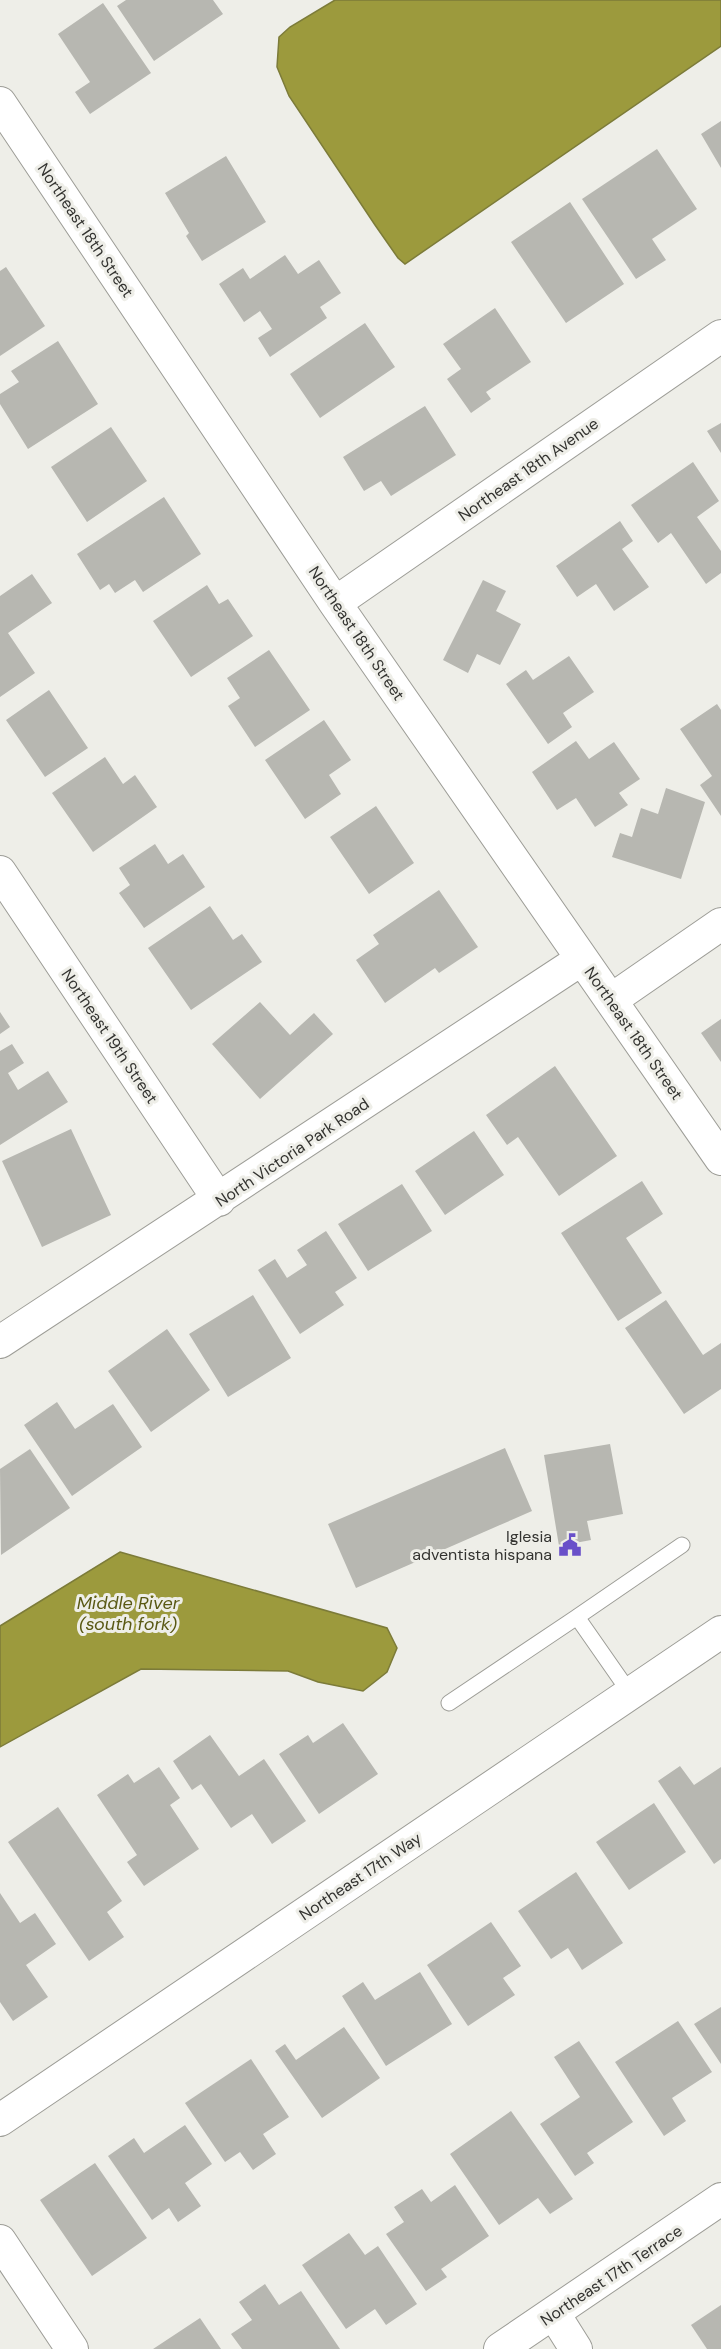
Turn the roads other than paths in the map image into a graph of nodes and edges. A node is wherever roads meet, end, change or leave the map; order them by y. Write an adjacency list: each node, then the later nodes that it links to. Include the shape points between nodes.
1 (0, 103): 3 (street, Northeast 18th Street)
2 (721, 336): 3 (street, Northeast 18th Avenue)
3 (335, 603): 6 (street, Northeast 18th Street)
4 (0, 872): 9 (street, Northeast 19th Street)
5 (721, 924): 7 (street)
6 (582, 959): 7 (street, Northeast 18th Street); 9 (street, North Victoria Park Road)
7 (611, 1000): 8 (street, Northeast 18th Street)
8 (721, 1159)
9 (219, 1200): 10 (street, North Victoria Park Road)
10 (0, 1342)
11 (682, 1545): 12 (lane)
12 (577, 1617): 14 (lane); 15 (lane)
13 (721, 1632): 14 (street, Northeast 17th Way)
14 (630, 1693): 16 (street, Northeast 17th Way)
15 (449, 1703)
16 (0, 2120)
17 (721, 2199): 19 (street, Northeast 17th Terrace)
18 (0, 2241): 20 (street)
19 (554, 2314): 21 (street, Northeast 17th Terrace); 22 (street)
20 (72, 2349)
21 (500, 2349)
22 (576, 2349)

